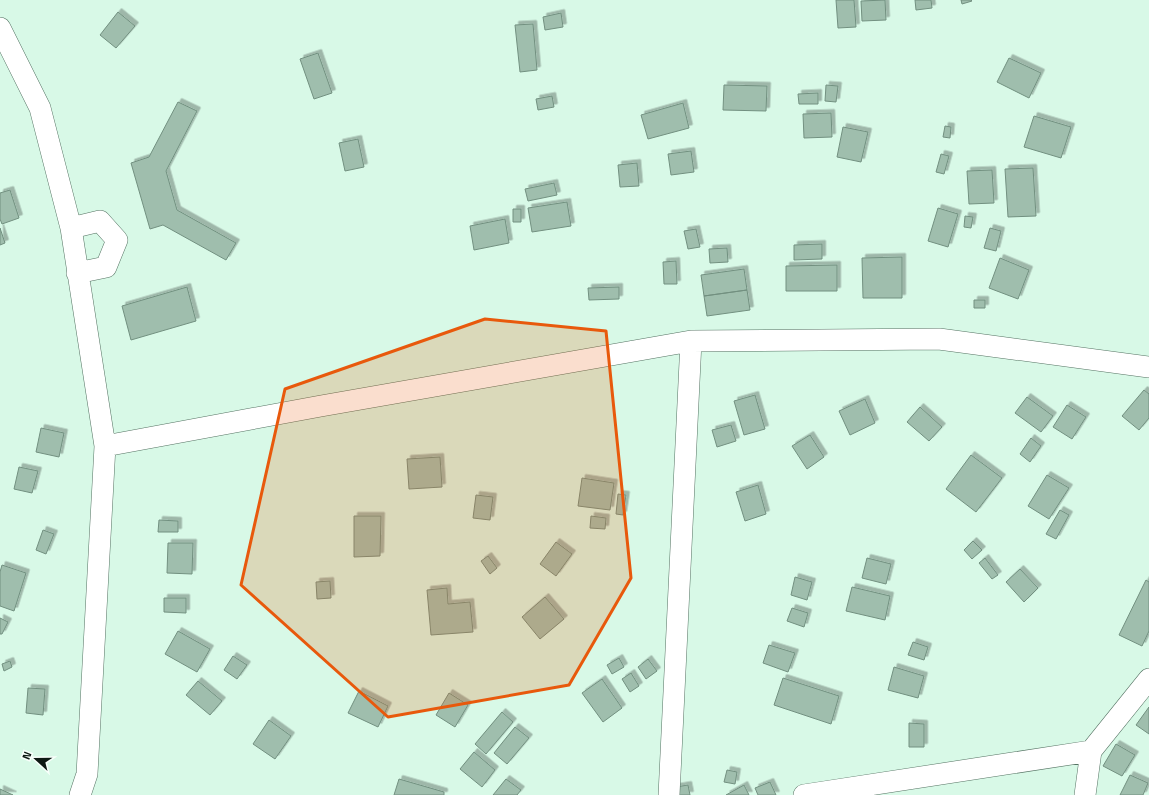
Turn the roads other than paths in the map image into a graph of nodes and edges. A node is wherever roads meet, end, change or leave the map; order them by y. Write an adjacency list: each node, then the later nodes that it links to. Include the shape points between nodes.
1 (0, 28): 2 (street, via 40,108)
2 (71, 228): 3 (street); 3 (street, via 100,221 117,240 106,268)
3 (77, 274): 6 (street)
4 (691, 341): 5 (street, via 939,339); 6 (street); 10 (street)
5 (1149, 367)
6 (104, 446): 9 (street, via 87,774)
7 (1149, 679): 8 (street)
8 (1091, 751): 11 (street); 12 (street)
9 (80, 795)
10 (668, 795)
11 (804, 795)
12 (1085, 795)

